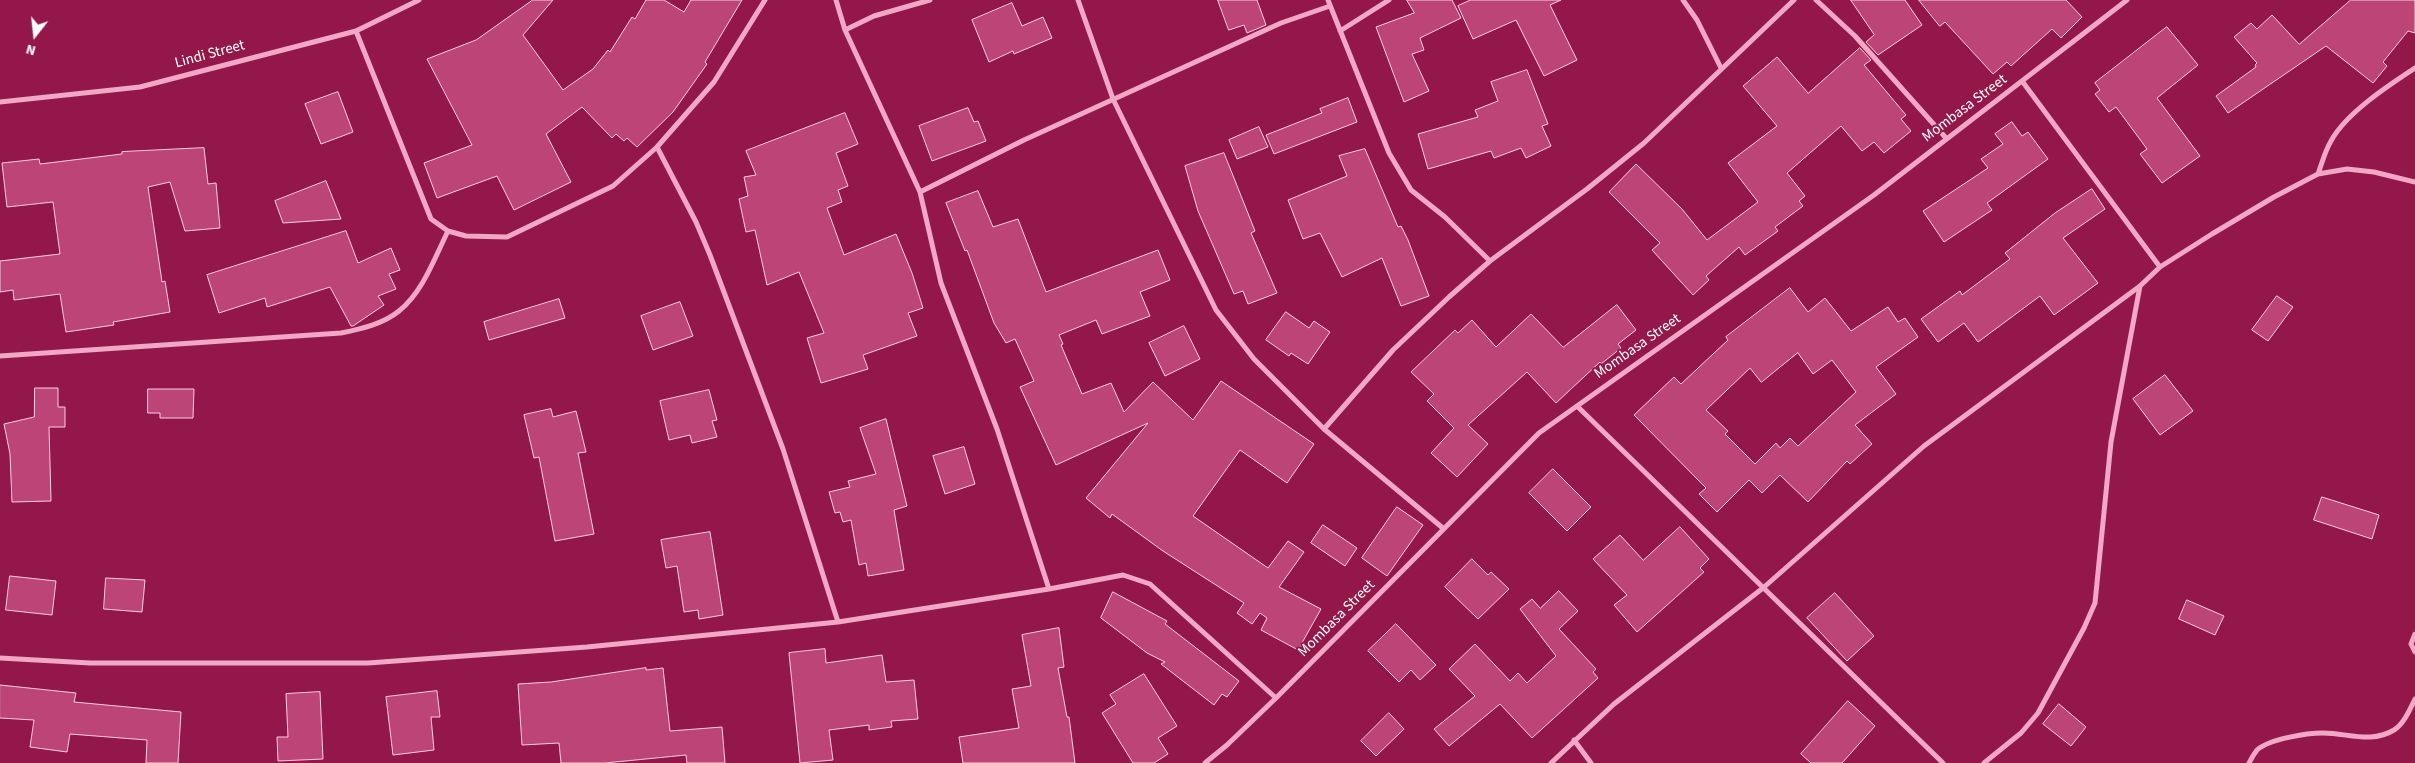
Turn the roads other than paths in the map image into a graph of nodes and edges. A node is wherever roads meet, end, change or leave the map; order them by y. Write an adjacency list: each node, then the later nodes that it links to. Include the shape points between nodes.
1 (419, 0): 14 (street, Lindi Street)
2 (766, 0): 22 (street, via 714,82)
3 (836, 0): 13 (street)
4 (930, 0): 13 (street, via 874,16)
5 (1078, 0): 19 (street)
6 (1328, 0): 12 (street)
7 (1389, 0): 15 (street)
8 (1683, 0): 16 (street)
9 (1794, 0): 16 (street)
10 (1816, 0): 21 (street, via 1855,36)
11 (2127, 0): 18 (street, Mombasa Street)
12 (1330, 6): 15 (street); 19 (street, via 1281,23)
13 (845, 30): 25 (street)
14 (356, 31): 20 (street, Lindi Street, via 140,86); 26 (street, via 432,219)
15 (1340, 31): 27 (street, via 1390,153 1411,190 1445,217)
16 (1721, 68): 27 (street, via 1644,143)
17 (2415, 68): 23 (street, via 2364,105 2341,127)
18 (2022, 81): 21 (street, Mombasa Street); 28 (street)
19 (1113, 99): 25 (street); 32 (street, via 1216,310 1254,358)
20 (0, 102)
21 (1946, 138): 31 (street, Mombasa Street, via 1874,195)
22 (657, 147): 26 (street, via 613,186 507,237 466,236); 36 (street, via 710,254 783,449)
23 (2318, 174): 24 (street, via 2346,169); 28 (street)
24 (2415, 182)
25 (920, 192): 35 (street, via 941,283 997,428)
26 (448, 231): 30 (street, via 417,290 399,311 368,327 342,333)
27 (1490, 261): 32 (street, via 1393,350)
28 (2160, 267): 29 (street)
29 (2140, 286): 34 (street, via 1924,446); 47 (street, via 2111,442 2095,603 2038,713 2021,733)
30 (0, 356)
31 (1577, 406): 33 (street, Mombasa Street, via 1539,432); 34 (street)
32 (1324, 429): 33 (street)
33 (1444, 530): 40 (street, Mombasa Street)
34 (1763, 588): 42 (street, via 1614,704); 46 (street)
35 (1049, 589): 36 (street); 40 (street, via 1123,575 1140,579 1150,584)
36 (838, 622): 39 (street, via 368,663 90,663)
37 (2415, 634): 38 (street, via 2411,644)
38 (2415, 652)
39 (0, 658)
40 (1276, 698): 43 (street, Mombasa Street)
41 (2415, 699): 48 (street, via 2396,729 2383,736 2369,738 2323,733 2282,740 2257,750)
42 (1574, 740): 44 (street); 45 (street)
43 (1205, 763)
44 (1551, 763)
45 (1591, 763)
46 (1943, 763)
47 (1984, 763)
48 (2249, 763)

